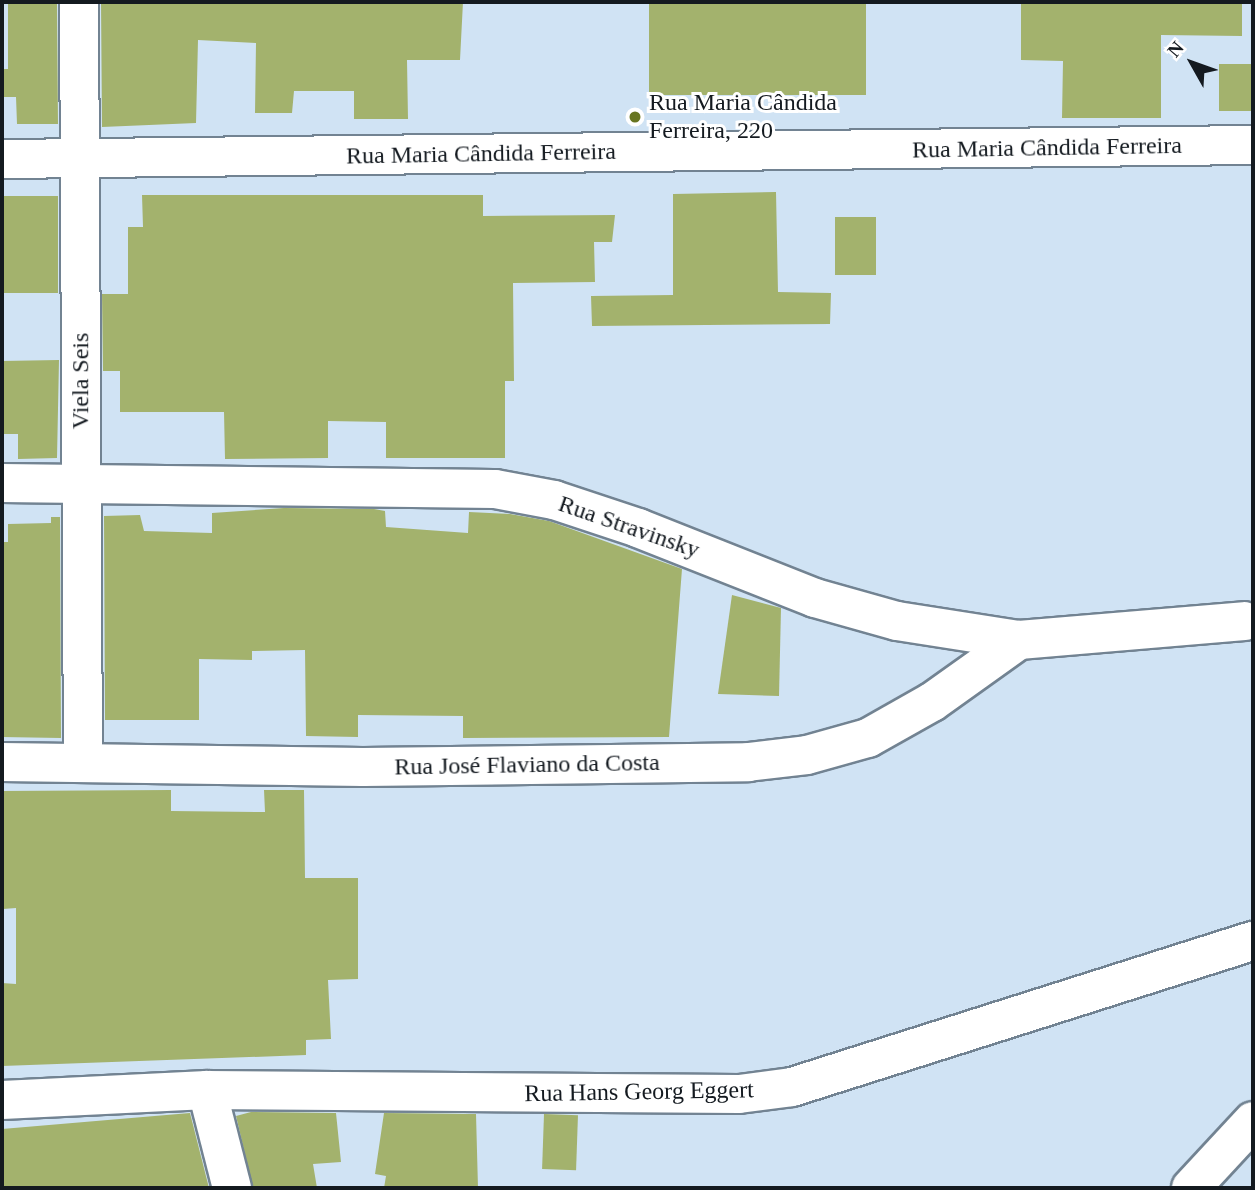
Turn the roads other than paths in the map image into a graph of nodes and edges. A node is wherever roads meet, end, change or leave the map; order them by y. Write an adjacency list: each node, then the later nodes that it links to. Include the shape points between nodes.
1 (79, 2): 3 (street, Viela Seis)
2 (1253, 145): 3 (street, Rua Maria Cândida Ferreira)
3 (79, 158): 4 (street, Rua Maria Cândida Ferreira); 6 (street, Viela Seis)
4 (2, 159)
5 (2, 483): 6 (street, Rua Stravinsky)
6 (81, 484): 8 (street, Rua Stravinsky, via 495,489 554,500 638,528 815,598 897,621); 9 (street, Viela Seis)
7 (1244, 621): 8 (street, Rua Stravinsky)
8 (1019, 640): 9 (street, Rua José Flaviano da Costa, via 932,702 868,738 807,755 748,762 363,767)
9 (83, 761): 10 (street, Rua José Flaviano da Costa)
10 (2, 762)
11 (1253, 941): 12 (street, Rua Hans Georg Eggert, via 792,1087 680,1096)
12 (207, 1090): 13 (street, Rua Hans Georg Eggert); 15 (street)
13 (2, 1100)
14 (1253, 1121): 16 (street)
15 (232, 1188)
16 (1191, 1188)

